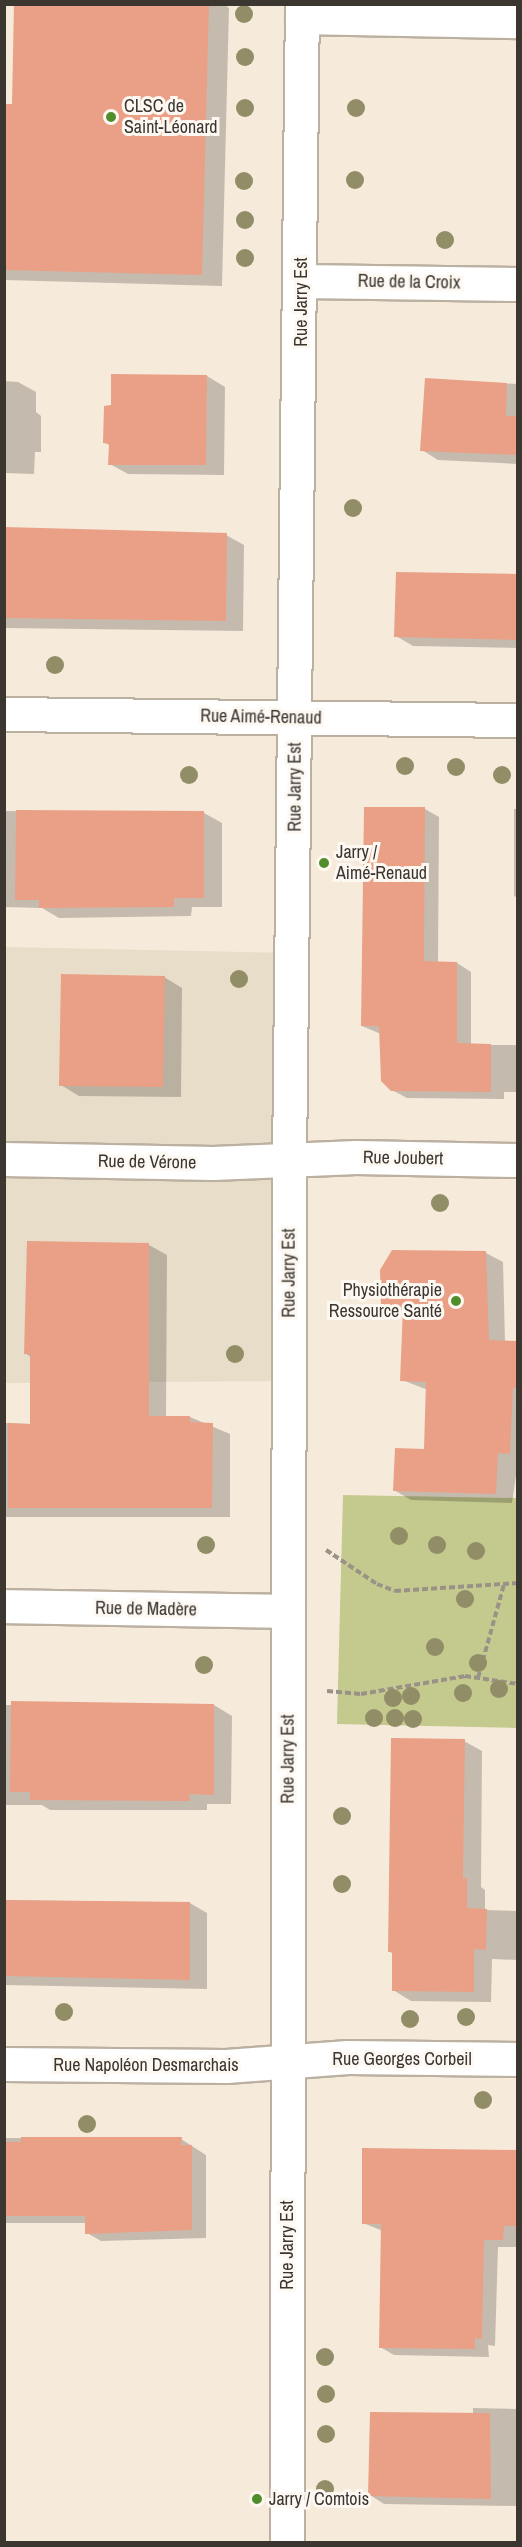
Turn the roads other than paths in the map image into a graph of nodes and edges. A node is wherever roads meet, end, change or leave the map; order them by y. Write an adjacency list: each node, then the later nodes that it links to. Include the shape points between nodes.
1 (302, 11): 2 (street); 4 (street, Rue Jarry Est)
2 (480, 12): 3 (street)
3 (518, 21)
4 (301, 282): 5 (street, Rue de la Croix); 7 (street, Rue Jarry Est)
5 (518, 284)
6 (4, 714): 7 (street, Rue Aimé-Renaud)
7 (295, 717): 8 (street, Rue Aimé-Renaud); 11 (street, Rue Jarry Est)
8 (518, 720)
9 (4, 1160): 11 (street, Rue de Vérone)
10 (518, 1161): 11 (street, Rue Joubert, via 356,1157)
11 (289, 1162): 13 (street, Rue Jarry Est)
12 (4, 1606): 13 (street, Rue de Madère)
13 (288, 1611): 15 (street, Rue Jarry Est)
14 (518, 2059): 15 (street, Rue Georges Corbeil, via 348,2057)
15 (286, 2062): 16 (street, Rue Napoléon Desmarchais, via 226,2066); 17 (street, Rue Jarry Est)
16 (4, 2064)
17 (287, 2542)

